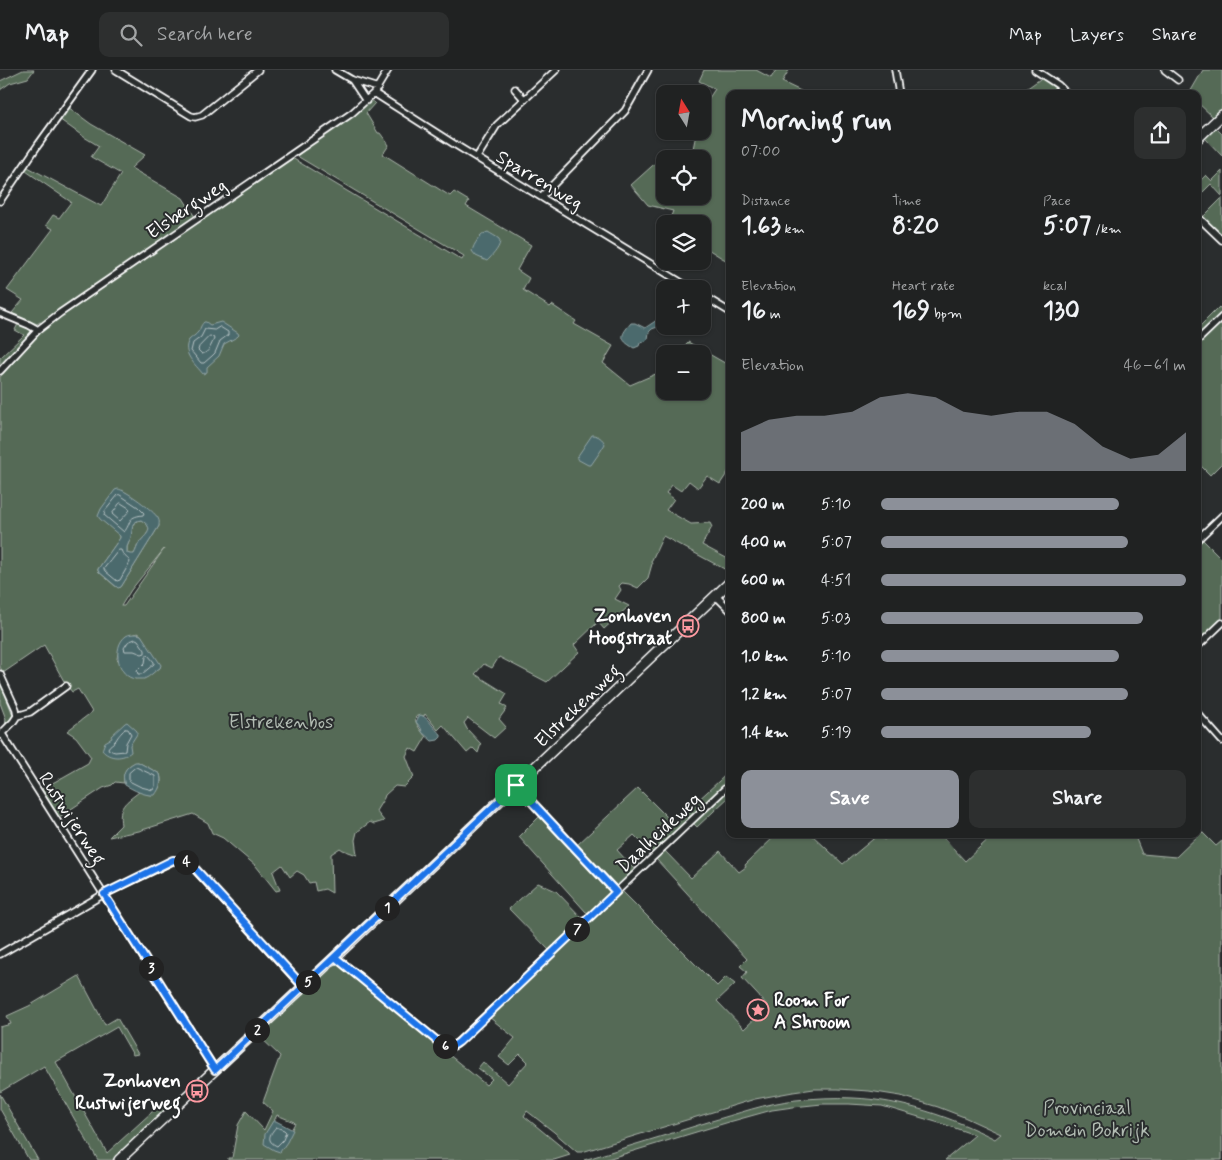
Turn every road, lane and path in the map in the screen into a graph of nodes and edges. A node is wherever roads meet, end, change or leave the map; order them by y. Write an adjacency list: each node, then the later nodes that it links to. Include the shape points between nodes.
1 (92, 70): 23 (street)
2 (116, 70): 3 (street, via 195,117 202,116)
3 (258, 70)
4 (335, 70): 11 (street)
5 (388, 70): 16 (street, Elsbergweg)
6 (556, 70): 17 (street)
7 (648, 70): 22 (street, via 625,111)
8 (895, 70): 14 (street)
9 (1035, 70): 15 (street)
10 (1165, 70): 12 (street)
11 (352, 80): 16 (street, Sparrenweg); 18 (street)
12 (1178, 80)
13 (515, 89): 17 (street)
14 (898, 90)
15 (1063, 90)
16 (376, 91): 18 (street, Elsbergweg); 21 (street, Sparrenweg)
17 (524, 99): 21 (street, via 497,125)
18 (366, 101): 31 (street, Elsbergweg)
19 (1222, 115): 20 (street)
20 (1201, 135)
21 (477, 158): 22 (street, Sparrenweg)
22 (540, 196): 26 (street, Sparrenweg)
23 (0, 201)
24 (1201, 220): 25 (street)
25 (1222, 240)
26 (677, 280)
27 (711, 300): 28 (street)
28 (726, 310)
29 (0, 313): 31 (street)
30 (1222, 317): 32 (street)
31 (38, 330): 33 (street, Elsbergweg)
32 (1201, 337)
33 (0, 371)
34 (1222, 516): 35 (street)
35 (1201, 536)
36 (726, 586): 37 (street, Elstrekenweg)
37 (716, 596): 38 (street); 47 (street, Elstrekenweg)
38 (726, 606)
39 (1222, 623): 40 (street)
40 (1201, 643)
41 (0, 674): 43 (street)
42 (66, 686): 43 (street, via 30,712)
43 (16, 716): 45 (street)
44 (1201, 717): 46 (street)
45 (1, 735): 50 (street, Rustwijerweg)
46 (1222, 741)
47 (516, 785): 49 (street); 52 (street, Elstrekenweg)
48 (726, 788): 49 (street, Daalheideweg)
49 (616, 892): 52 (street, Daalheideweg, via 459,1042 451,1046 442,1045)
50 (104, 894): 51 (street); 53 (street, via 173,860 190,863); 54 (street, Rustwijerweg)
51 (0, 954)
52 (335, 957): 53 (street, Elstrekenweg)
53 (303, 986): 54 (street, Elstrekenweg)
54 (215, 1070): 55 (street, Elstrekenweg)
55 (119, 1160)

